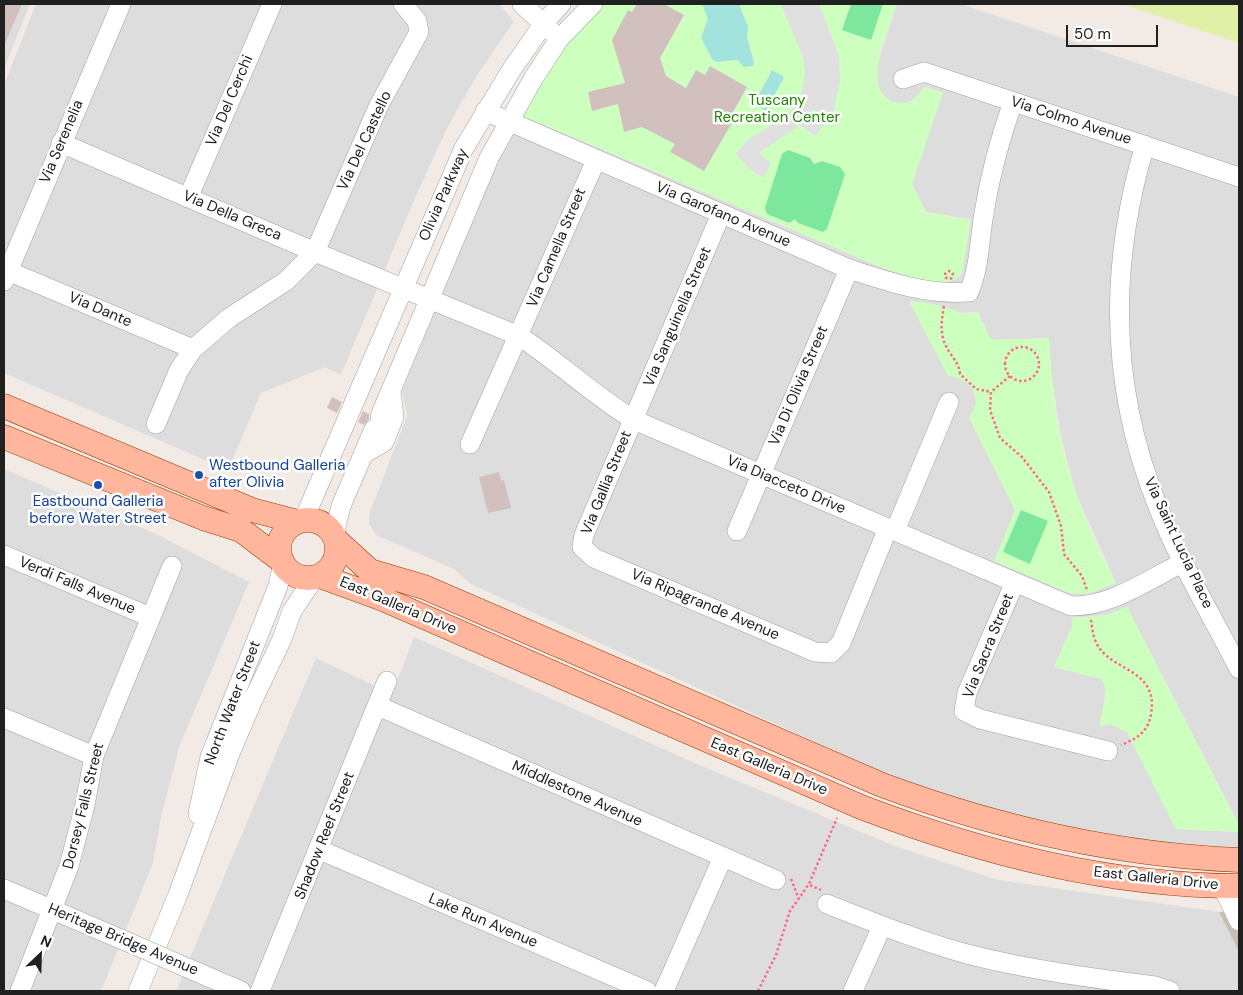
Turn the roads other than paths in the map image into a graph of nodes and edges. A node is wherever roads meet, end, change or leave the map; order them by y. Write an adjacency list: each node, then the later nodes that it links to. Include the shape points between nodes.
1 (121, 4): 13 (street, Via Serenelia)
2 (272, 4): 17 (street, Via Del Cerchi)
3 (403, 4): 19 (street, Via Del Castello, via 417,21 419,32 379,105)
4 (522, 4): 7 (street)
5 (561, 4): 7 (street, Olivia Parkway)
6 (593, 4): 8 (street, Olivia Parkway)
7 (544, 23): 8 (street); 11 (street, Olivia Parkway)
8 (559, 39): 12 (street, Olivia Parkway)
9 (902, 79): 10 (street, Via Colmo Avenue, via 924,72)
10 (1013, 102): 14 (street, Via Colmo Avenue); 20 (street, Via Garofano Avenue, via 995,160 977,272 969,292 909,288)
11 (485, 111): 12 (street, Via Garofano Avenue); 22 (street, Olivia Parkway, via 464,148)
12 (508, 122): 15 (street, Via Garofano Avenue); 23 (street, Olivia Parkway)
13 (61, 143): 17 (street, Via Della Greca); 21 (street, Via Serenelia)
14 (1145, 145): 16 (street, Via Colmo Avenue); 42 (street, Via Saint Lucia Place, via 1128,206 1120,275 1119,335 1127,405 1142,465 1158,509)
15 (596, 160): 18 (street, Via Garofano Avenue); 24 (street, Via Camella Street)
16 (1239, 176)
17 (188, 198): 19 (street, Via Della Greca)
18 (722, 214): 20 (street, Via Garofano Avenue); 29 (street, Via Sanguinella Street)
19 (315, 252): 22 (street, Via Della Greca); 25 (street, via 286,281 229,318)
20 (849, 269): 34 (street, Via Di Olivia Street)
21 (6, 276): 25 (street, Via Dante)
22 (403, 289): 23 (street, Via Diacceto Drive); 35 (street, Olivia Parkway, via 364,377 343,394 337,407 332,420 338,440)
23 (428, 298): 24 (street, Via Diacceto Drive); 26 (street, Olivia Parkway)
24 (519, 336): 29 (street, Via Diacceto Drive); 32 (street, Via Camella Street)
25 (193, 349): 30 (street, via 179,370)
26 (391, 388): 33 (street, Olivia Parkway); 33 (street, Olivia Parkway, via 394,417 384,442)
27 (949, 402): 36 (street)
28 (4, 406): 35 (main road, via 252,510)
29 (634, 420): 34 (street, Via Diacceto Drive); 39 (street, Via Gallia Street, via 584,535)
30 (156, 424)
31 (4, 437): 41 (main road, via 203,518 241,530)
32 (470, 444)
33 (365, 453): 38 (street, Olivia Parkway, via 341,506)
34 (761, 474): 36 (street, Via Diacceto Drive); 37 (street, Via Di Olivia Street)
35 (300, 521): 38 (main road, via 319,522); 41 (main road, via 285,531 280,540)
36 (892, 530): 39 (street, Via Ripagrande Avenue, via 840,643 831,654 815,652 603,562); 45 (street, Via Diacceto Drive)
37 (737, 531)
38 (335, 537): 44 (main road, via 337,553 334,563); 55 (main road, East Galleria Drive, via 370,571 424,587 935,805 1008,827 1073,841 1152,854)
39 (582, 547)
40 (4, 555): 46 (street, Verdi Falls Avenue)
41 (283, 562): 44 (main road, via 292,573 301,577); 56 (street, North Water Street, via 278,586 210,756)
42 (1184, 562): 45 (street, Via Diacceto Drive, via 1089,606 1071,606); 47 (street, Via Saint Lucia Place)
43 (172, 566): 46 (street, Dorsey Falls Street)
44 (318, 576): 56 (street, North Water Street, via 292,610 231,751); 58 (main road, East Galleria Drive, via 383,599 916,828 1000,853 1059,866 1164,882)
45 (1015, 582): 51 (street, Via Sacra Street, via 967,693 964,711 980,719)
46 (150, 617): 52 (street, Dorsey Falls Street)
47 (1239, 669)
48 (388, 681): 49 (street, Shadow Reef Street)
49 (378, 706): 53 (street, Shadow Reef Street); 54 (street, Middlestone Avenue)
50 (4, 718): 52 (street)
51 (1108, 751)
52 (94, 756): 61 (street, Dorsey Falls Street, via 70,866)
53 (320, 850): 67 (street, Shadow Reef Street); 68 (street, Lake Run Avenue)
54 (723, 857): 57 (street, Middlestone Avenue); 69 (street)
55 (1239, 860)
56 (185, 874): 65 (street, North Water Street)
57 (782, 878)
58 (1230, 886): 62 (street)
59 (4, 889): 61 (street, Heritage Bridge Avenue)
60 (827, 898): 63 (street)
61 (54, 910): 64 (street, Dorsey Falls Street); 66 (street, Heritage Bridge Avenue, bridge)
62 (1239, 922)
63 (882, 926): 70 (street); 71 (street, via 975,955)
64 (20, 991)
65 (138, 991)
66 (241, 991)
67 (260, 991)
68 (647, 991)
69 (664, 991)
70 (853, 991)
71 (1170, 991)

